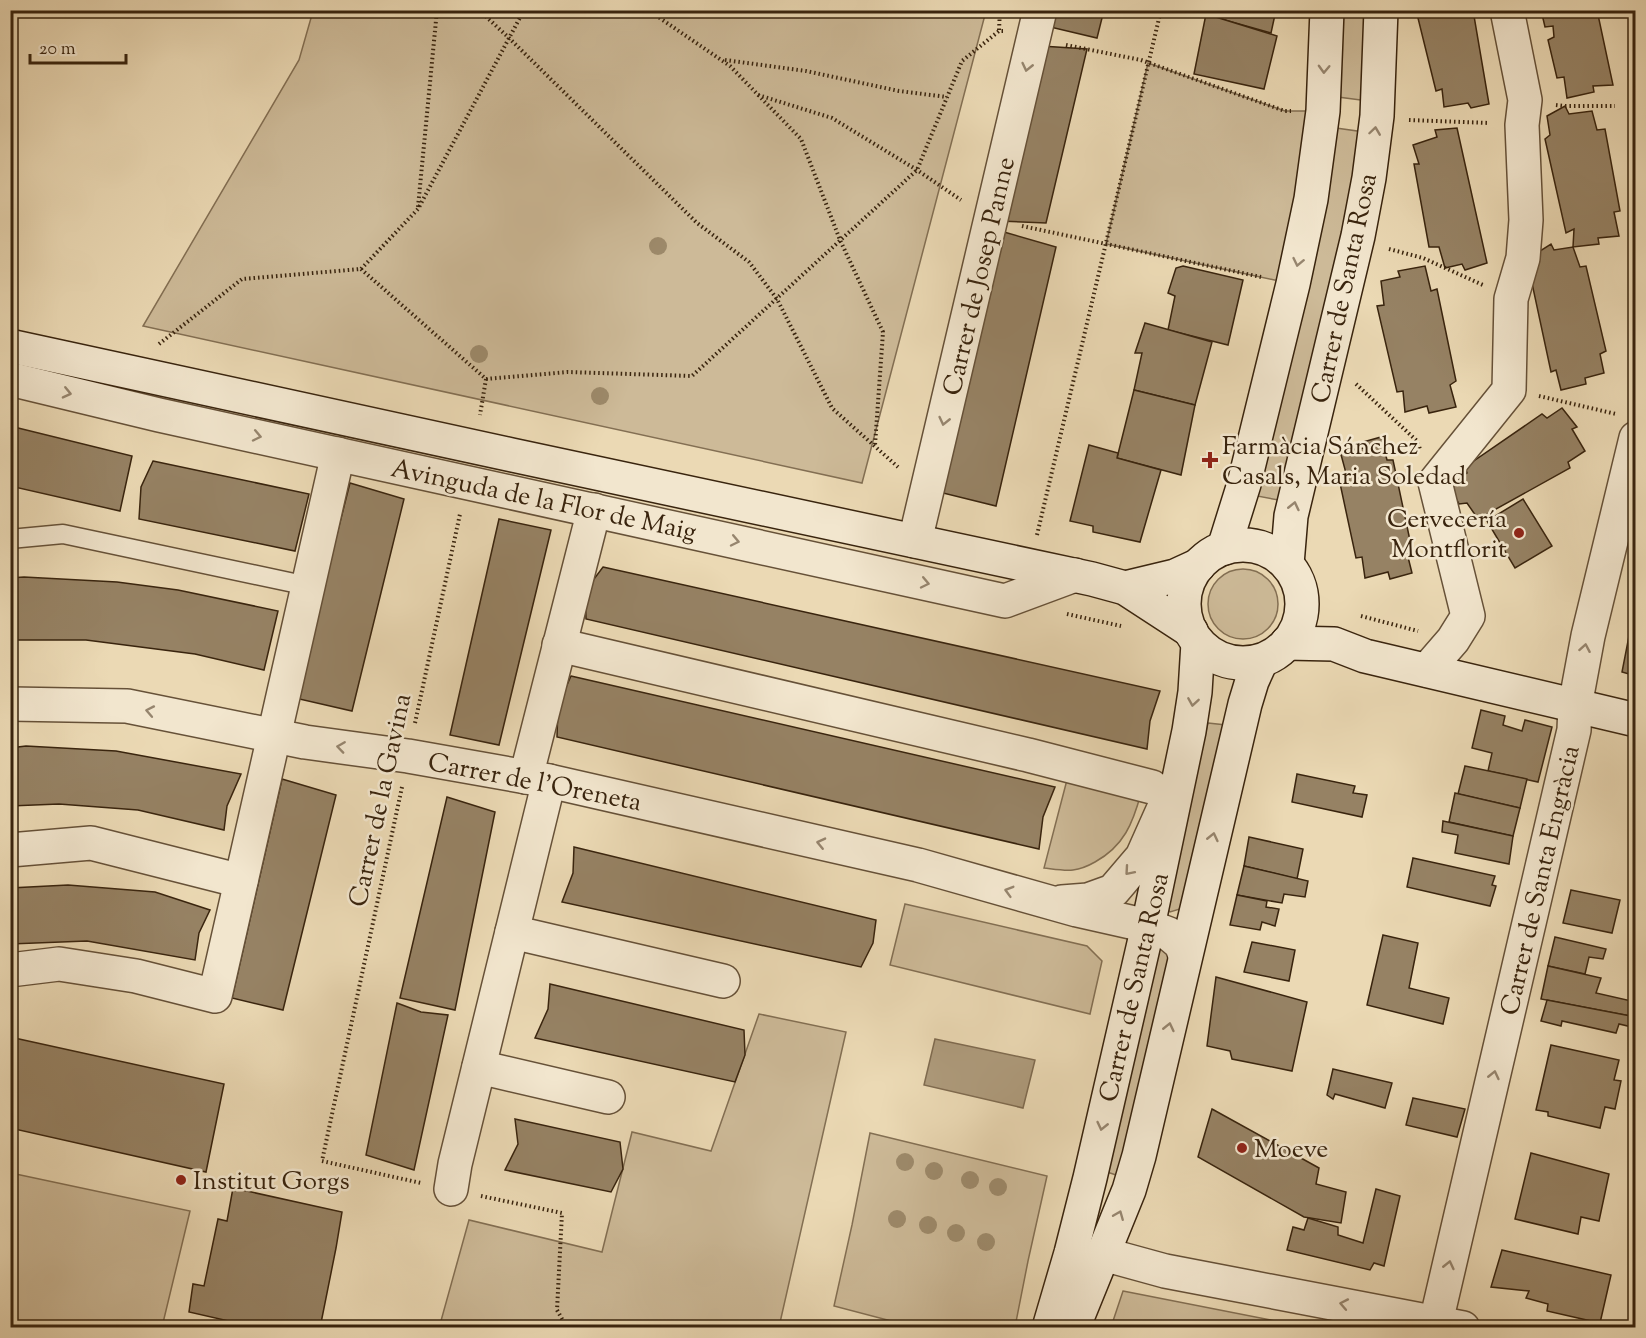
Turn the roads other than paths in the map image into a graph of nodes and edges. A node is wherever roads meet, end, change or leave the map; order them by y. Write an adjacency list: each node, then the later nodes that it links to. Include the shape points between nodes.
1 (1327, 10): 12 (street, Carrer de Santa Rosa, one-way to 12, via 1323,111 1311,199 1293,284 1244,484)
2 (1381, 10): 13 (street, Carrer de Santa Rosa, one-way to 2, via 1291,516 1369,178 1377,116)
3 (1507, 10): 23 (street, via 1524,112 1526,220 1523,258 1512,299 1509,390 1436,482 1468,616)
4 (1037, 24): 11 (street, Carrer de Josep Panne, one-way to 11)
5 (10, 346): 11 (street, Avinguda de la Flor de Maig)
6 (10, 379): 8 (street, Avinguda de la Flor de Maig, one-way to 8)
7 (1630, 427): 25 (street, Carrer de Santa Engràcia, one-way to 7)
8 (338, 454): 9 (street, Avinguda de la Flor de Maig); 15 (street)
9 (594, 510): 14 (street, Avinguda de la Flor de Maig, one-way to 14, via 1005,601); 21 (street)
10 (10, 539): 15 (lane, via 63,534)
11 (915, 541): 14 (street, Avinguda de la Flor de Maig)
12 (1211, 556): 13 (street, via 1237,545 1251,545 1264,548); 16 (street, via 1175,576); 18 (street, via 1192,574 1185,590 1184,608)
13 (1287, 564): 17 (street)
14 (1075, 575): 16 (street, Avinguda de la Flor de Maig)
15 (308, 586): 27 (street)
16 (1125, 588): 18 (street)
17 (1302, 595): 19 (street, via 1302,614); 20 (street)
18 (1194, 637): 22 (street, via 1210,655 1226,662); 28 (street, Carrer de Santa Rosa, one-way to 28, via 1195,692)
19 (1287, 643): 20 (street); 22 (street, via 1281,651)
20 (1334, 644): 23 (street, via 1365,656)
21 (559, 645): 29 (street); 30 (street)
22 (1261, 661): 36 (street, Carrer de Santa Rosa, one-way to 22, via 1245,704)
23 (1426, 670): 25 (street)
24 (10, 704): 27 (street, Carrer de l'Oreneta, one-way to 24, via 128,706)
25 (1575, 706): 26 (street); 43 (street, Carrer de Santa Engràcia, one-way to 25, via 1574,729)
26 (1635, 720)
27 (274, 736): 29 (street, Carrer de l'Oreneta, one-way to 27); 32 (street)
28 (1182, 763): 33 (street, Carrer de l'Oreneta, one-way to 33, via 1142,857 1113,891 1088,900); 34 (street, Carrer de Santa Rosa)
29 (538, 779): 33 (street, Carrer de l'Oreneta, one-way to 29, via 918,865); 35 (street)
30 (1152, 787)
31 (10, 850): 32 (street, via 91,843)
32 (241, 880): 37 (street, via 215,996 136,976 59,964)
33 (1052, 903): 34 (street, Carrer de l'Oreneta)
34 (1148, 926): 36 (street, Carrer de l'Oreneta, via 1169,934); 44 (street, Carrer de Santa Rosa, one-way to 44, via 1090,1178)
35 (512, 932): 38 (street); 39 (street)
36 (1185, 955): 42 (street, Carrer de Santa Rosa, one-way to 36, via 1139,1156)
37 (10, 970)
38 (723, 981)
39 (479, 1067): 40 (street); 41 (street)
40 (608, 1097)
41 (451, 1189)
42 (1103, 1254): 43 (street, one-way to 42, via 1165,1271); 45 (street, Carrer de Santa Rosa)
43 (1450, 1324)
44 (1049, 1328)
45 (1072, 1328)

